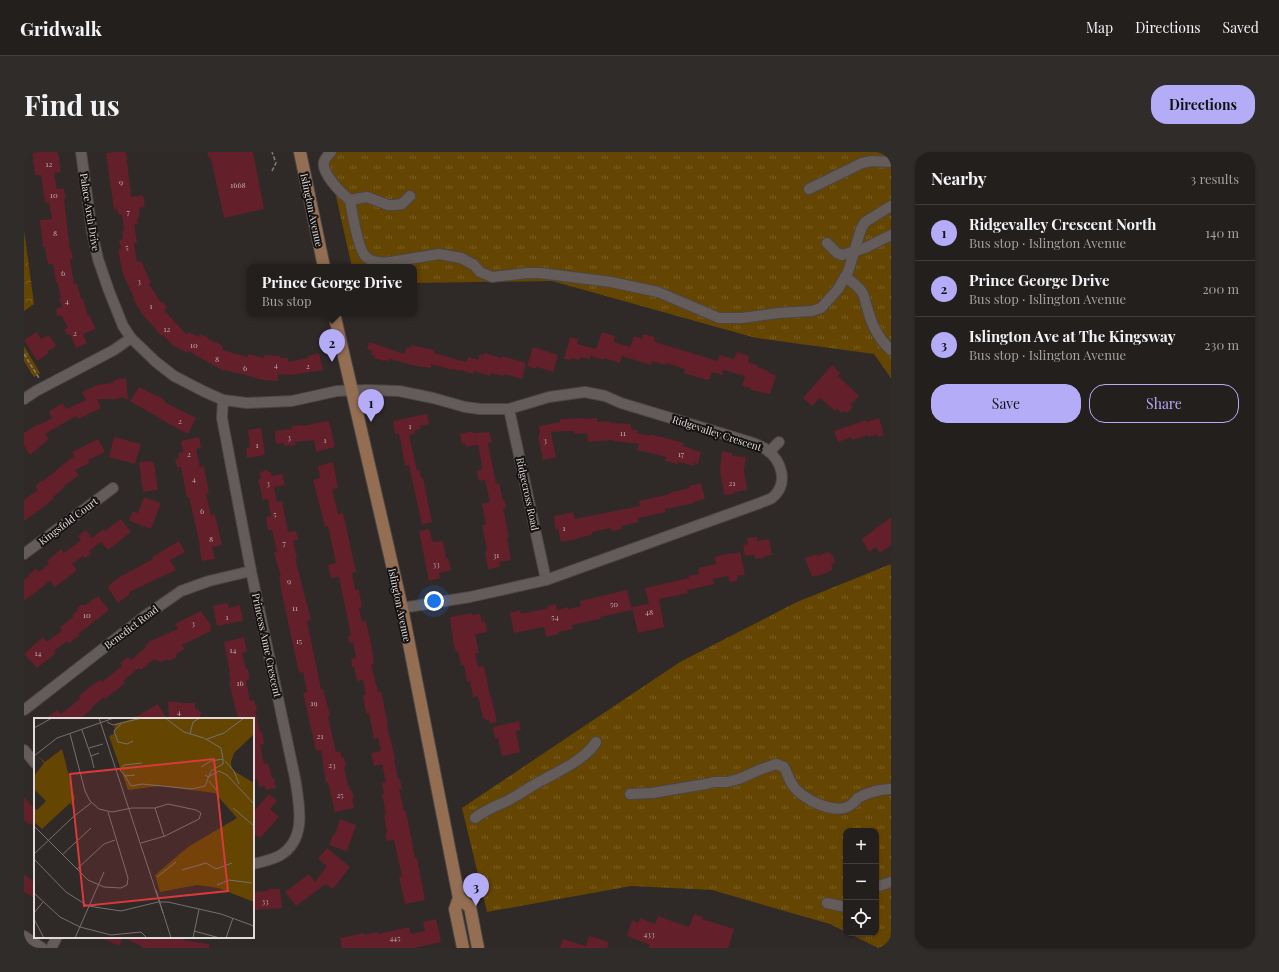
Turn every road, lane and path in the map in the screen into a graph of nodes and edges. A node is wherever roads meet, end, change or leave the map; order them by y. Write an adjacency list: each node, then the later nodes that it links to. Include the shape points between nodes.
1 (81, 152): 17 (street, Palace Arch Drive, via 98,259 121,322)
2 (272, 152): 6 (path, via 276,163)
3 (300, 152): 14 (main road, Islington Avenue)
4 (331, 152): 9 (street, via 324,160 324,167 329,178)
5 (891, 162): 7 (street, via 862,163)
6 (272, 171)
7 (809, 189)
8 (410, 196): 9 (street, via 402,204 395,205 380,203 367,197)
9 (350, 200): 15 (street, via 360,248 367,258 376,262 448,255 468,261 480,272 492,277 547,273 651,289 719,318 812,312 827,302)
10 (891, 206): 13 (street, via 865,222)
11 (891, 235): 13 (street)
12 (827, 243): 13 (street, via 842,255)
13 (854, 251): 15 (street)
14 (323, 264)
15 (845, 277): 18 (street, via 862,291 870,319 883,343)
16 (335, 316): 21 (main road, Islington Avenue)
17 (131, 338): 20 (street, via 114,350); 23 (street, Palace Arch Drive, via 174,376)
18 (891, 350)
19 (24, 354): 20 (path)
20 (45, 386): 22 (street)
21 (351, 391): 23 (street, Ridgevalley Crescent, via 337,391 285,402 247,403); 24 (street, Ridgevalley Crescent, via 399,391 465,407); 31 (main road, Islington Avenue)
22 (24, 399)
23 (223, 400): 29 (street, Princess Anne Crescent, via 222,418)
24 (509, 409): 26 (street, Ridgevalley Crescent, via 549,397 585,392 750,442); 30 (street, Ridgecross Road)
25 (779, 442): 26 (street)
26 (769, 452): 30 (street, Ridgevalley Crescent, via 781,467 782,479 780,488 772,498)
27 (113, 488): 28 (street, Kingsfold Court)
28 (24, 554)
29 (251, 571): 32 (street, Benedict Road, via 181,591); 39 (street, Princess Anne Crescent, via 300,809 300,824 292,847 280,856)
30 (546, 580): 31 (street, Ridgevalley Crescent, via 470,597)
31 (402, 608): 42 (main road, Islington Avenue)
32 (24, 710)
33 (596, 742): 38 (street, via 586,753 560,772)
34 (24, 750): 35 (street)
35 (34, 762)
36 (891, 789): 37 (street, via 860,797 845,808 833,809 803,795 792,785 784,767 776,764 733,781)
37 (630, 794)
38 (475, 818)
39 (254, 864)
40 (891, 882): 41 (street)
41 (879, 886)
42 (460, 898): 49 (main road, Islington Avenue, via 455,909); 50 (main road, Islington Avenue, via 470,907)
43 (827, 903): 44 (street)
44 (843, 906)
45 (24, 936): 47 (street)
46 (56, 938): 48 (street)
47 (42, 948)
48 (51, 948)
49 (463, 948)
50 (478, 948)

